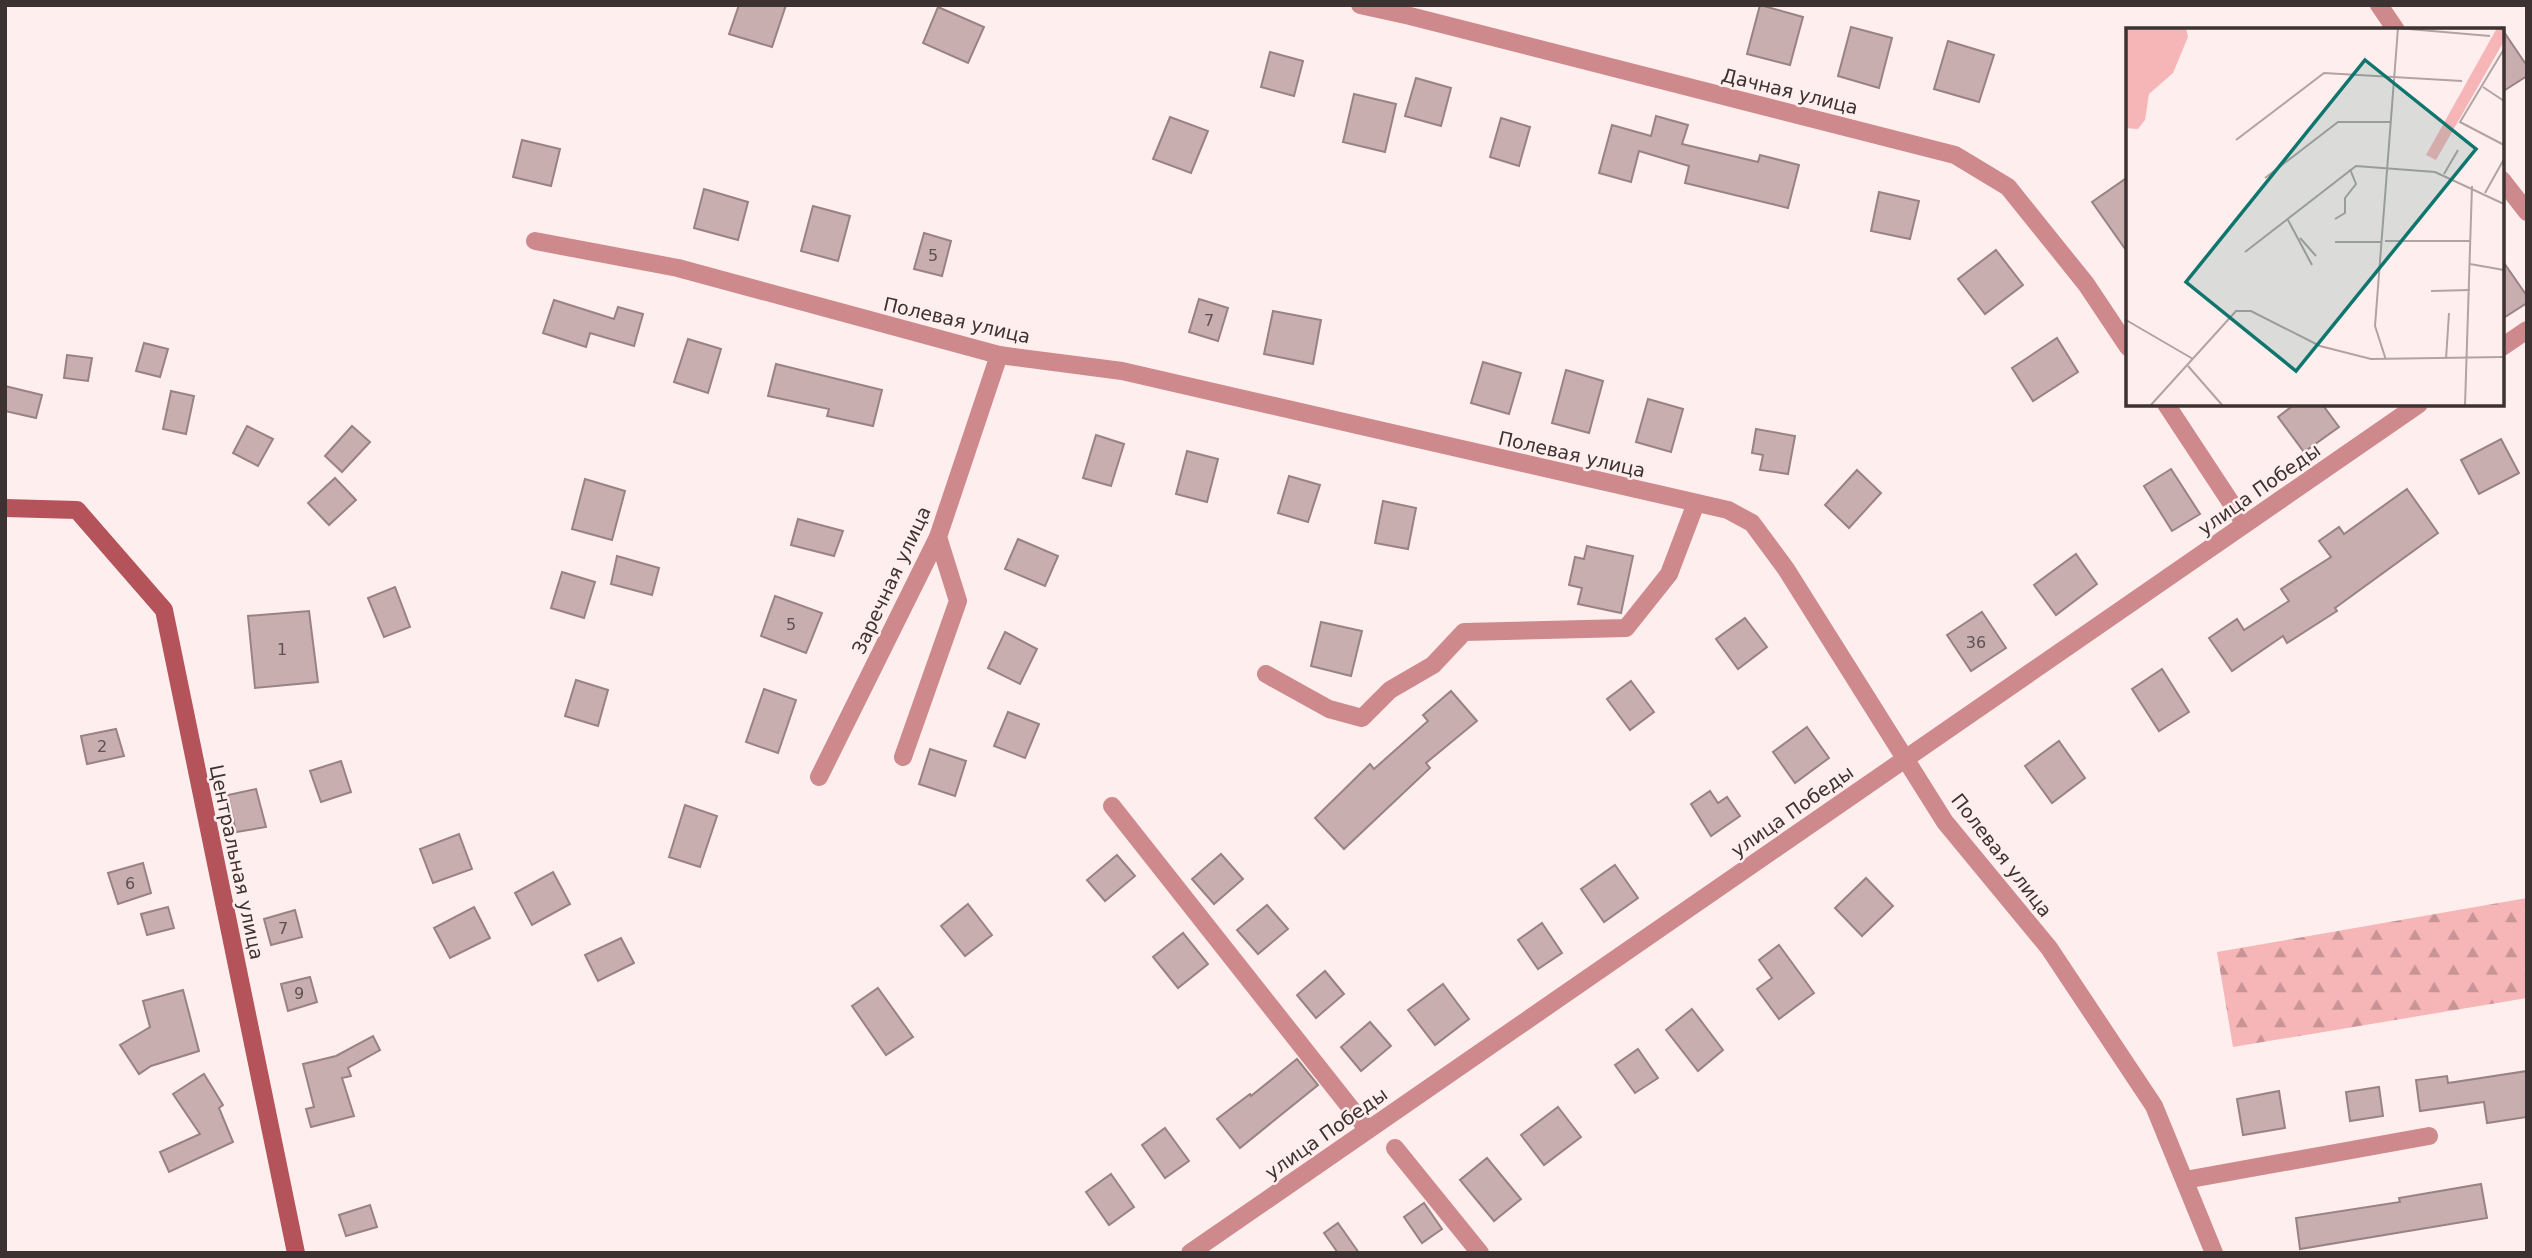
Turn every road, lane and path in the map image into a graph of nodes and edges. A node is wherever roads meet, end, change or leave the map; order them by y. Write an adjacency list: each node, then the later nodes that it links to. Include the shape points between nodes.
1 (1360, 5): 8 (street, Дачная улица, via 1955,155 2008,187 2086,284)
2 (2379, 5): 3 (street)
3 (2395, 28)
4 (2504, 183): 5 (street)
5 (2527, 212)
6 (535, 241): 10 (street, Полевая улица, via 678,268)
7 (2527, 330): 9 (street)
8 (2126, 344)
9 (2504, 346)
10 (999, 355): 13 (street, Полевая улица, via 1122,371); 16 (street, Заречная улица)
11 (2167, 406): 15 (street)
12 (2416, 406): 15 (street, улица Победы)
13 (1696, 503): 17 (street, via 1669,574 1626,628 1464,632 1433,665 1390,690 1362,718 1329,709); 19 (street, Полевая улица, via 1728,510 1752,523)
14 (5, 508): 26 (street, Центральная улица, via 77,510 164,610)
15 (2245, 524): 19 (street, улица Победы)
16 (938, 537): 18 (street, via 958,601); 20 (street, Заречная улица)
17 (1266, 674)
18 (903, 757)
19 (1906, 758): 22 (street, улица Победы); 25 (street, Полевая улица, via 1945,822 2049,948 2154,1105)
20 (819, 777)
21 (1112, 806): 22 (street)
22 (1368, 1130): 27 (street, улица Победы)
23 (2429, 1136): 25 (street)
24 (1395, 1148): 28 (street)
25 (2185, 1180): 29 (street, Полевая улица)
26 (296, 1253)
27 (1190, 1253)
28 (1480, 1253)
29 (2214, 1253)

